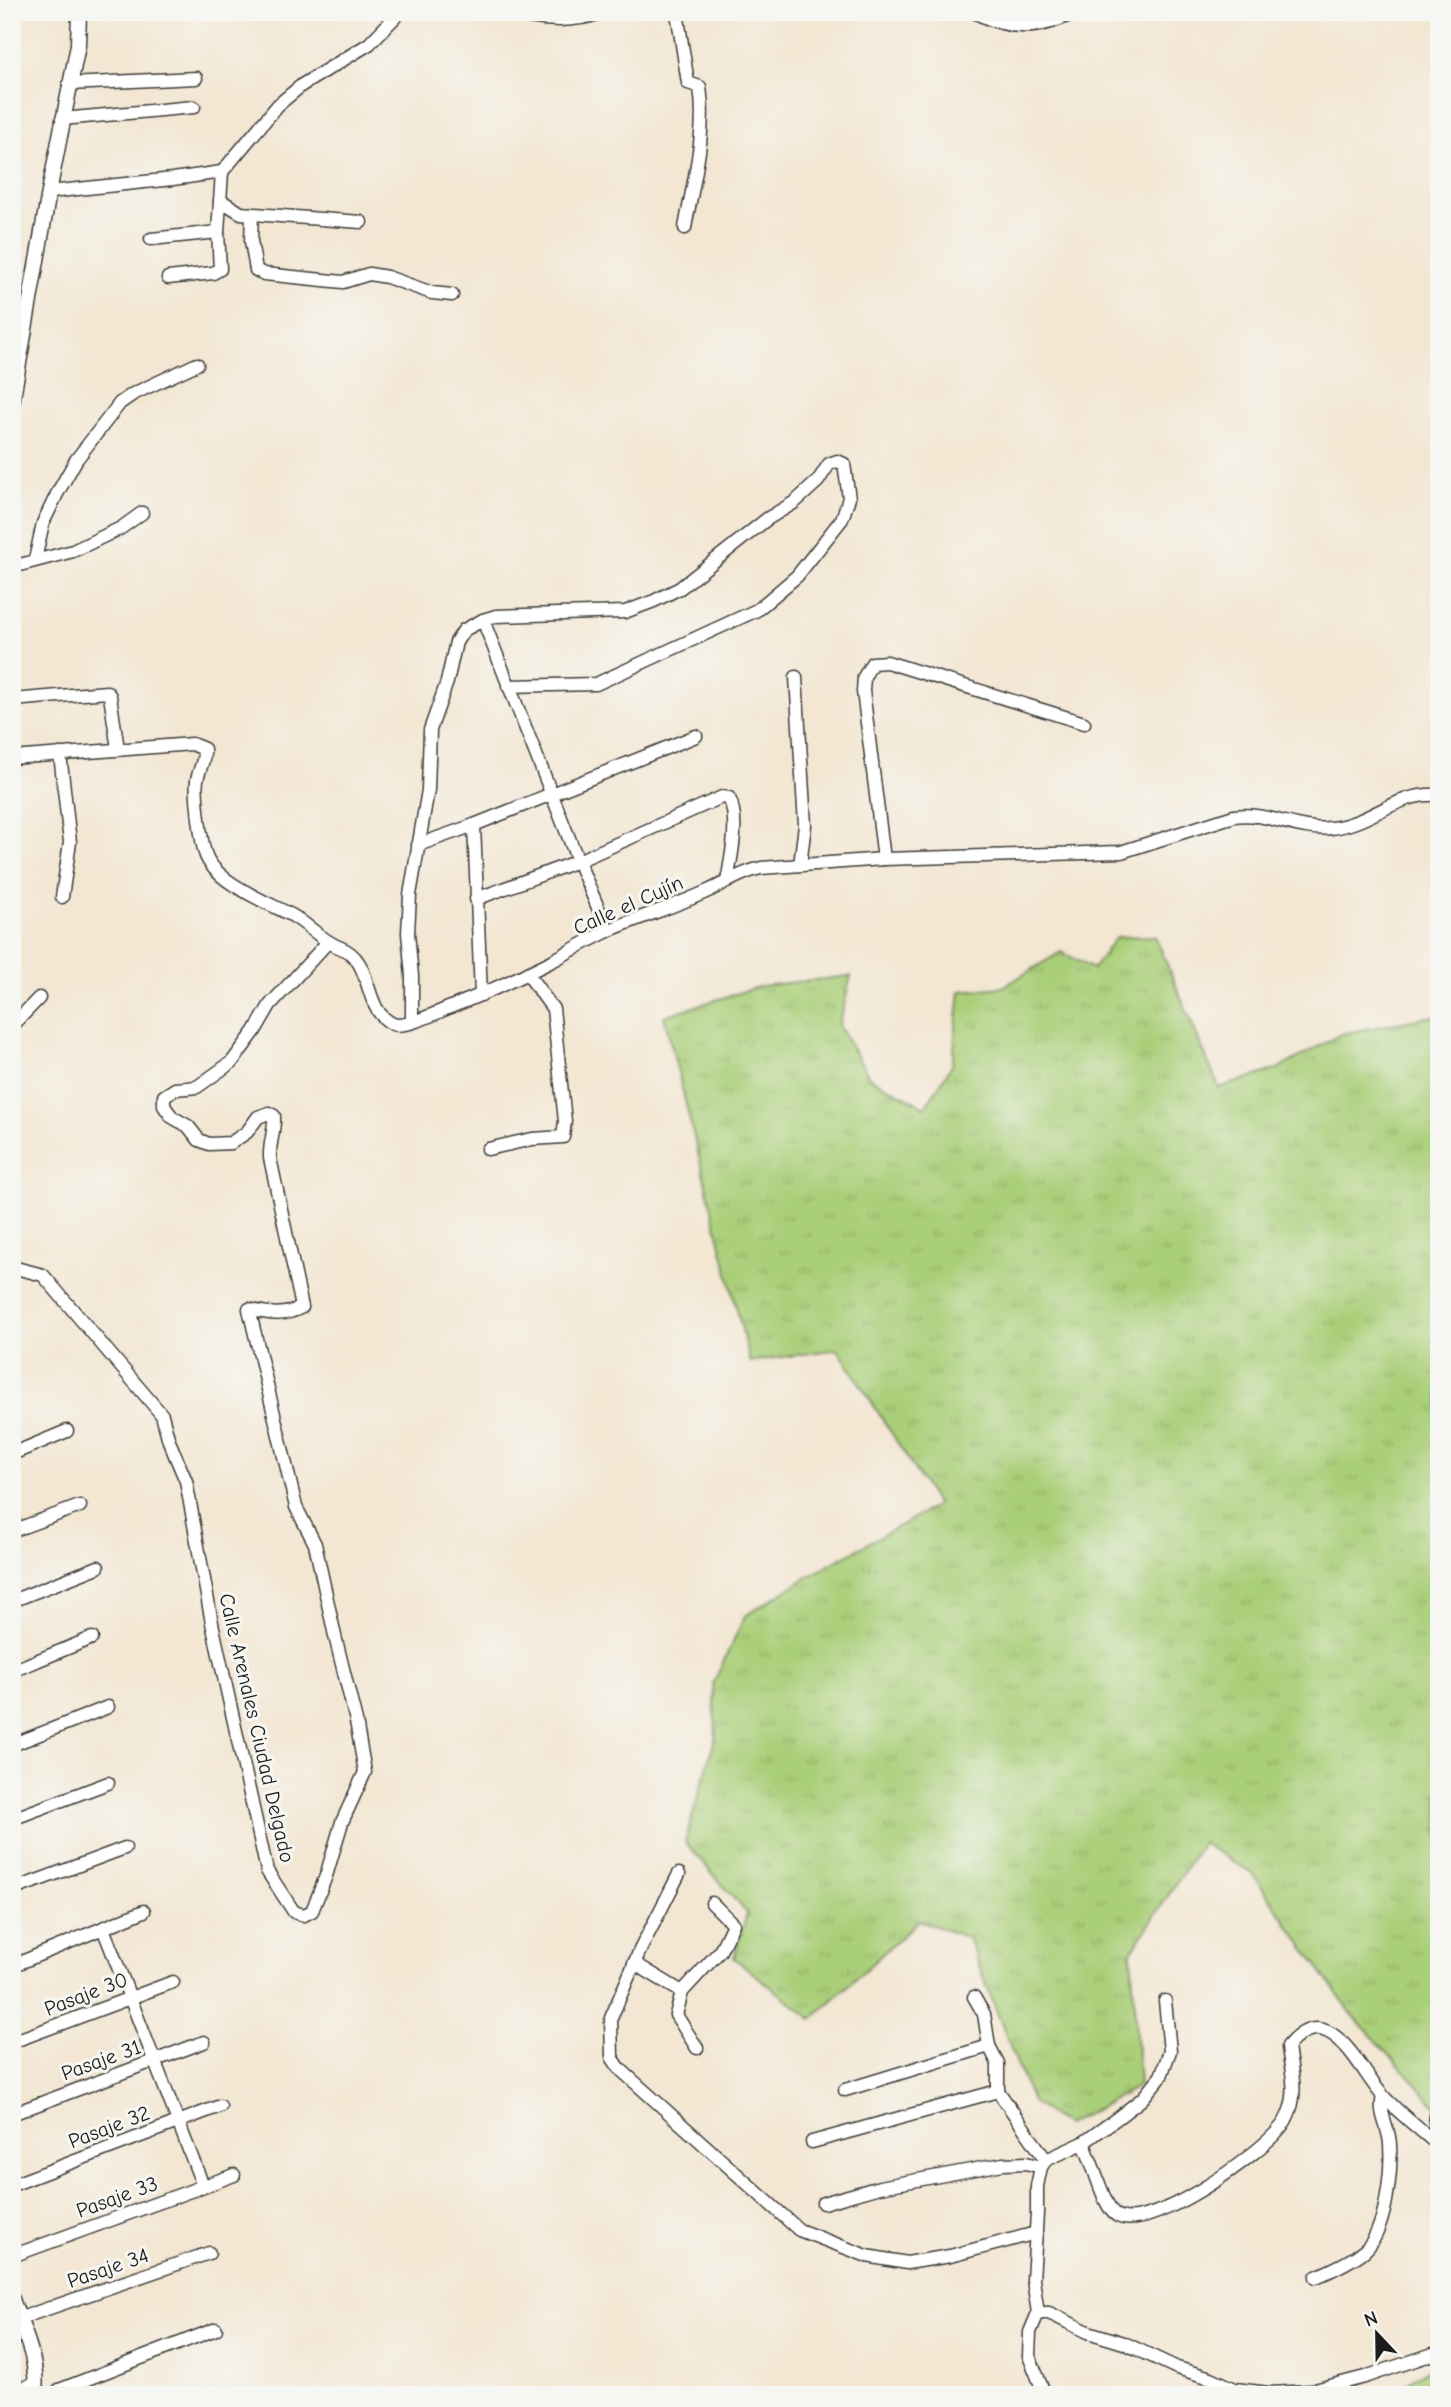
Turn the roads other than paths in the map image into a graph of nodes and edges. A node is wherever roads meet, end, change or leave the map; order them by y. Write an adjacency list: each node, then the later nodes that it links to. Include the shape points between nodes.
1 (79, 12): 9 (main road, via 78,45)
2 (400, 12): 12 (street, via 369,44 278,105)
3 (508, 12): 4 (street, via 538,20 574,20)
4 (604, 12)
5 (677, 12): 17 (street, via 688,83 700,87 702,99)
6 (974, 12): 7 (street, via 1030,29)
7 (1075, 12)
8 (196, 78): 9 (street)
9 (69, 84): 11 (main road)
10 (194, 107): 11 (street)
11 (62, 119): 13 (main road)
12 (222, 172): 13 (street); 14 (street)
13 (49, 192): 23 (main road)
14 (220, 200): 15 (street); 18 (street)
15 (252, 214): 16 (street); 21 (street, via 253,260 256,270 264,274 343,282 369,274)
16 (361, 222)
17 (685, 228)
18 (218, 232): 19 (street); 20 (street, via 222,264 217,272)
19 (151, 239)
20 (168, 278)
21 (452, 295)
22 (197, 364): 25 (street, via 120,402 58,492 43,523)
23 (12, 403)
24 (142, 513): 25 (street, via 73,551)
25 (35, 560): 26 (street)
26 (12, 567)
27 (483, 620): 29 (street); 29 (street, via 625,611 654,601 680,588 795,502 829,464 844,464 849,498 842,519 797,576 757,610 596,684); 39 (street, via 464,630 456,642 430,730 428,790)
28 (796, 677): 42 (street, via 806,825)
29 (508, 686): 36 (street)
30 (12, 700): 33 (street, via 107,692)
31 (1084, 723): 40 (street, via 899,665 872,663 863,691)
32 (696, 736): 36 (street)
33 (118, 749): 34 (street); 47 (street, via 192,744 204,749 197,781 209,863 236,888 295,917)
34 (60, 754): 35 (street); 44 (street, via 70,842)
35 (12, 758)
36 (552, 794): 38 (street); 41 (street)
37 (1439, 795): 40 (street, Calle el Cujín, via 1403,799 1352,824 1333,828 1243,815 1121,852)
38 (474, 825): 39 (street); 45 (street)
39 (418, 845): 51 (street, via 408,933)
40 (884, 859): 42 (street, Calle el Cujín)
41 (578, 862): 43 (street, via 722,797 732,803); 45 (street); 46 (street)
42 (800, 865): 43 (street, Calle el Cujín, via 747,871)
43 (727, 882): 46 (street, Calle el Cujín)
44 (62, 897)
45 (476, 899): 49 (street)
46 (608, 931): 48 (street, Calle el Cujín)
47 (327, 943): 51 (street, via 358,959 384,1019 397,1025); 54 (street, Calle Arenales Ciudad Delgado, via 270,1005 232,1062 197,1087 176,1089 164,1096 164,1106 172,1117 209,1144 231,1143 258,1117 274,1116 270,1158 302,1307 272,1315 249,1309 296,1507 315,1544 365,1772 342,1822 312,1910 304,1915 295,1912 267,1871 186,1481 162,1415 43,1275)
48 (527, 974): 49 (street, Calle el Cujín); 53 (street, via 553,1009 563,1137)
49 (481, 995): 51 (street, Calle el Cujín)
50 (39, 998): 52 (street)
51 (412, 1022)
52 (12, 1026)
53 (488, 1149)
54 (12, 1267)
55 (67, 1431): 56 (street)
56 (12, 1454)
57 (80, 1506): 58 (street)
58 (12, 1531)
59 (98, 1567): 60 (street)
60 (12, 1601)
61 (92, 1638): 62 (street)
62 (12, 1671)
63 (108, 1707): 64 (street)
64 (12, 1745)
65 (108, 1783): 66 (street)
66 (12, 1819)
67 (125, 1848): 69 (street)
68 (679, 1874): 73 (street)
69 (12, 1890)
70 (712, 1903): 76 (street, via 733,1924 720,1951)
71 (144, 1911): 72 (street)
72 (103, 1928): 74 (street); 77 (street)
73 (634, 1963): 76 (street); 100 (street, via 611,2018 612,2057 656,2103 799,2230 867,2256 907,2263)
74 (12, 1966)
75 (173, 1982): 77 (street, Pasaje 30)
76 (682, 1992): 83 (street, via 676,2015)
77 (131, 1997): 80 (street, Pasaje 30); 84 (street)
78 (974, 1997): 82 (street, via 984,2014)
79 (1165, 2001): 93 (street, via 1170,2051 1161,2076 1142,2099)
80 (12, 2042)
81 (204, 2042): 84 (street, Pasaje 31)
82 (989, 2046): 85 (street); 86 (street, via 998,2063)
83 (698, 2048)
84 (155, 2060): 90 (street, Pasaje 31); 91 (street)
85 (845, 2090)
86 (998, 2091): 92 (street); 95 (street)
87 (1383, 2097): 93 (street, via 1337,2037 1321,2029 1309,2030 1289,2046 1294,2087 1281,2128 1247,2159 1193,2196 1129,2220 1107,2207); 94 (street); 103 (street, via 1390,2141 1382,2219 1366,2250)
88 (1439, 2099): 94 (street, via 1435,2122)
89 (220, 2106): 91 (street, Pasaje 32)
90 (12, 2114)
91 (179, 2122): 97 (street, Pasaje 32); 98 (street)
92 (812, 2141)
93 (1083, 2143): 95 (street)
94 (1438, 2147)
95 (1044, 2163): 99 (street, via 1003,2164 880,2187); 100 (street, via 1037,2186)
96 (234, 2175): 98 (street, Pasaje 33)
97 (12, 2185)
98 (203, 2186): 102 (street, Pasaje 33)
99 (823, 2203)
100 (1036, 2233): 105 (street, via 1033,2280)
101 (209, 2253): 106 (street, Pasaje 34)
102 (12, 2256)
103 (1316, 2277)
104 (12, 2299): 106 (main road)
105 (1038, 2313): 108 (street, via 1049,2313 1235,2389 1269,2393 1333,2385); 113 (street, via 1030,2332 1029,2356)
106 (16, 2320): 109 (main road, via 34,2356)
107 (216, 2329): 111 (street)
108 (1439, 2352)
109 (36, 2389): 112 (street)
110 (60, 2390): 111 (street)
111 (76, 2390)
112 (12, 2392)
113 (1045, 2395)

